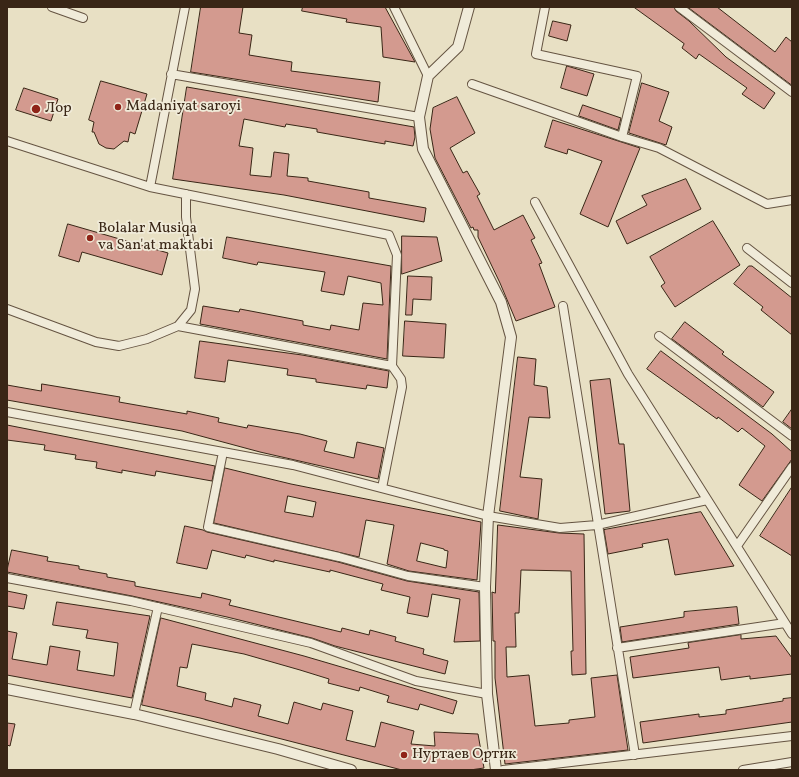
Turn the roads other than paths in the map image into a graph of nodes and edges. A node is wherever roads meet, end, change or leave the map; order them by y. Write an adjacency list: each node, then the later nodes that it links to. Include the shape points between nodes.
1 (52, 7): 7 (street)
2 (185, 7): 8 (street)
3 (394, 7): 9 (street)
4 (469, 7): 9 (street, via 458,47)
5 (545, 7): 13 (street, via 536,54 637,76)
6 (679, 7): 11 (street)
7 (83, 18)
8 (171, 74): 12 (street); 15 (street)
9 (428, 76): 12 (street)
10 (472, 84): 13 (street)
11 (792, 92)
12 (419, 117): 32 (street, via 422,149 501,302 511,337)
13 (622, 137): 17 (street, via 659,148 767,204)
14 (7, 141): 15 (street)
15 (150, 187): 16 (street)
16 (186, 194): 23 (street, via 186,217 195,289 192,310); 25 (street, via 389,235 397,255)
17 (792, 200)
18 (535, 202): 31 (street, via 628,374)
19 (746, 248): 20 (street)
20 (792, 283)
21 (563, 306): 33 (street)
22 (7, 309): 23 (street, via 96,342 119,346 148,339)
23 (178, 326): 25 (street)
24 (659, 336): 27 (street)
25 (392, 366): 30 (street, via 401,379 402,387)
26 (7, 412): 28 (street)
27 (792, 436)
28 (223, 452): 30 (street, via 293,465); 36 (street, via 208,527 339,556 408,576)
29 (792, 467): 34 (street)
30 (382, 488): 32 (street)
31 (707, 500): 33 (street); 34 (street)
32 (488, 516): 33 (street, via 560,528); 36 (street)
33 (597, 525): 40 (street)
34 (737, 546): 38 (street)
35 (7, 578): 37 (street)
36 (485, 587): 42 (street)
37 (158, 607): 42 (street, via 310,643 416,680); 43 (street)
38 (785, 623): 39 (street); 40 (street)
39 (792, 634)
40 (617, 648): 45 (street)
41 (7, 689): 43 (street)
42 (487, 694): 49 (street)
43 (134, 714): 48 (street, via 278,749)
44 (792, 736): 45 (street)
45 (634, 755): 47 (street)
46 (792, 762): 51 (street)
47 (548, 767): 50 (street)
48 (351, 770)
49 (496, 770)
50 (503, 770)
51 (743, 770)

